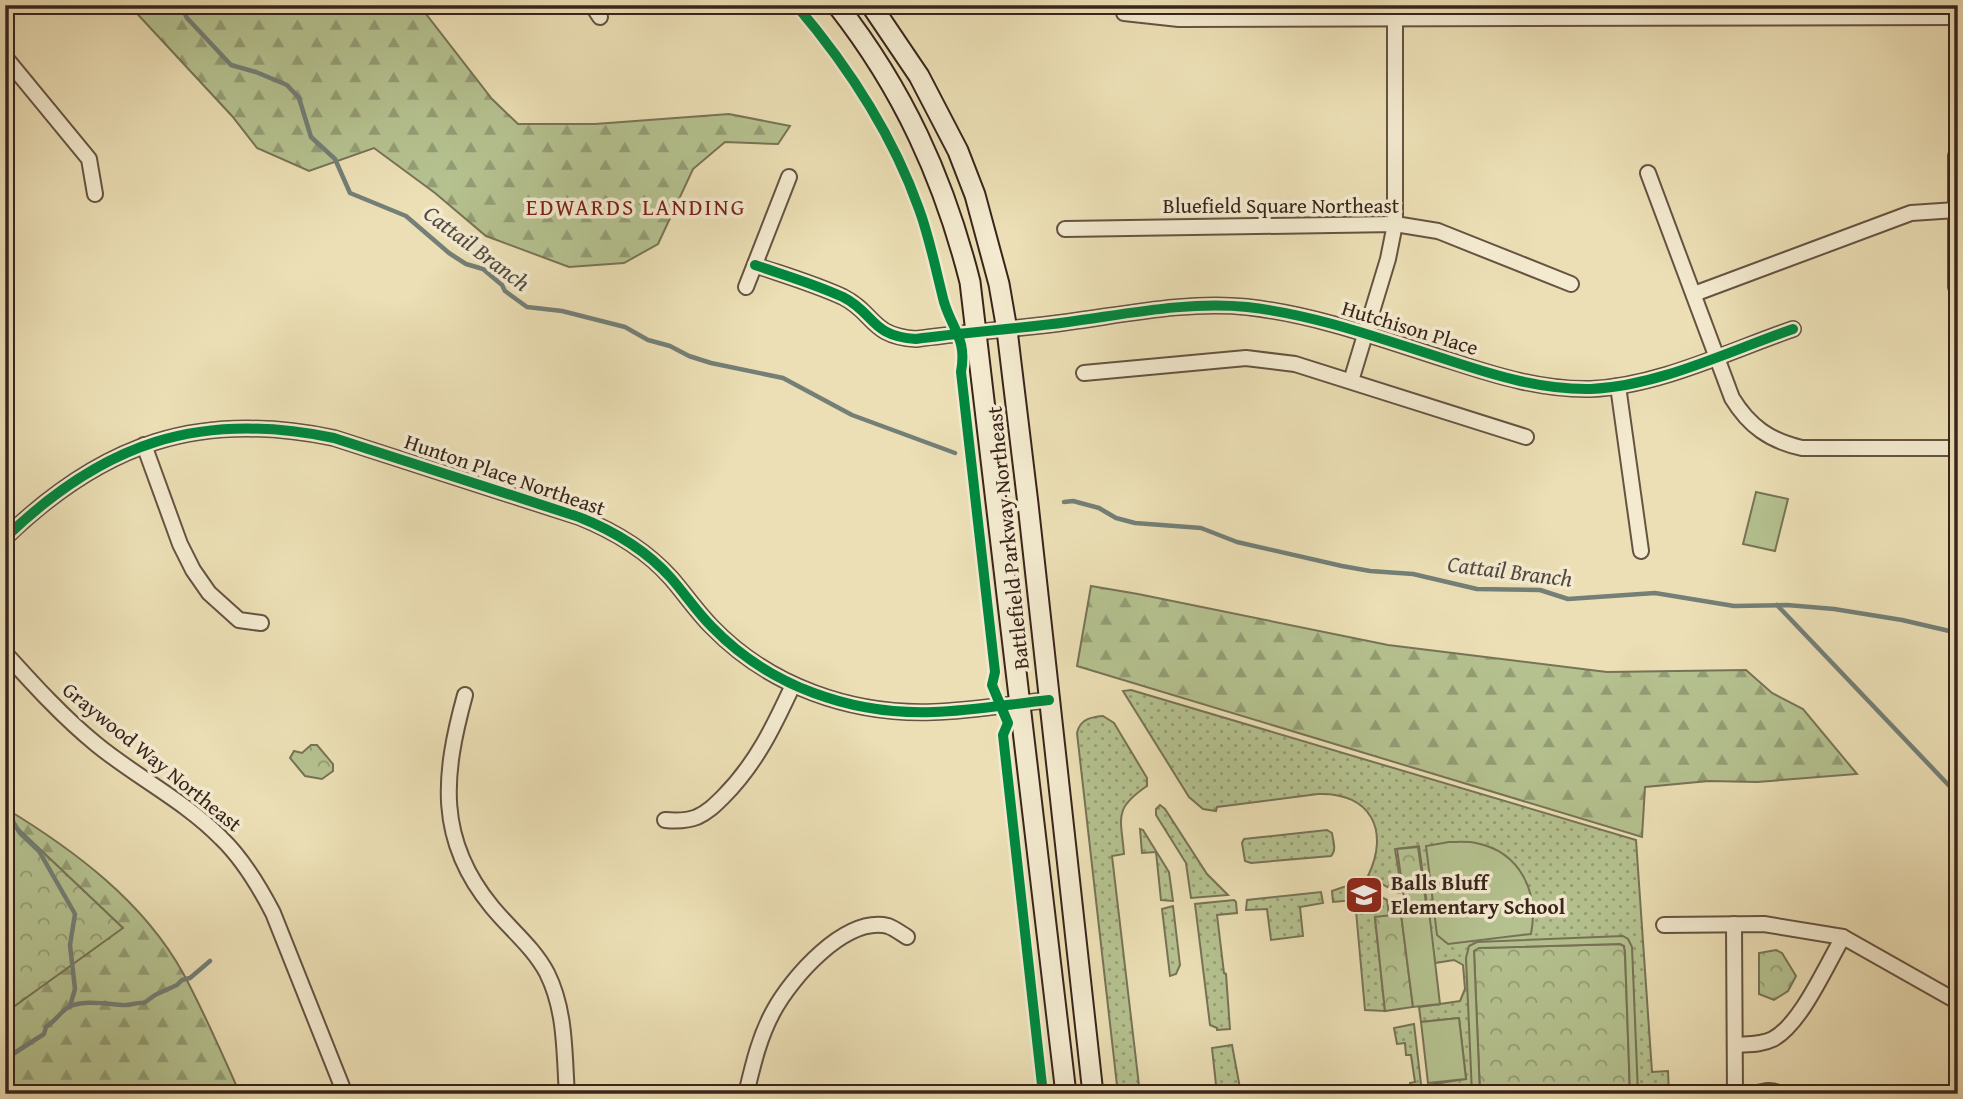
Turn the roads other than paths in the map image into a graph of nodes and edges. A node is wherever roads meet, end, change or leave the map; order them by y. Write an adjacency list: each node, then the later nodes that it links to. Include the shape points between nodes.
1 (837, 5): 23 (main road, Battlefield Parkway Northeast, via 880,63 931,163 963,255)
2 (871, 5): 22 (main road, Battlefield Parkway Northeast, via 919,76 958,151 989,242)
3 (1891, 11): 5 (street); 7 (street)
4 (1395, 12): 5 (street); 6 (street, via 1179,19); 14 (street)
5 (1679, 12)
6 (1124, 13)
7 (1958, 17)
8 (5, 57): 12 (street, via 89,159)
9 (1956, 156): 13 (street)
10 (1648, 173): 20 (street)
11 (789, 177): 16 (street)
12 (95, 194)
13 (1956, 210): 19 (street); 20 (street, via 1911,214)
14 (1395, 224): 15 (street, Bluefield Square Northeast); 17 (street, Bluefield Square Northeast, via 1438,231); 24 (street)
15 (1065, 229)
16 (755, 265): 18 (street); 23 (street, Hutchison Place, via 841,296 857,305 876,327 902,338)
17 (1570, 284)
18 (746, 287)
19 (1956, 287)
20 (1694, 294): 25 (street)
21 (1793, 329): 25 (street, Hutchison Place)
22 (1007, 330): 23 (street, Hutchison Place); 24 (street, Hutchison Place, via 1207,306 1277,311); 38 (main road, Battlefield Parkway Northeast)
23 (978, 333): 39 (main road, Battlefield Parkway Northeast)
24 (1365, 334): 27 (street); 28 (street, Hutchison Place, via 1531,384)
25 (1717, 356): 28 (street, Hutchison Place); 31 (street, via 1742,414 1755,428 1785,445 1813,449)
26 (1084, 373): 27 (street, via 1246,358 1295,364)
27 (1351, 382): 29 (street)
28 (1618, 386): 33 (street)
29 (1526, 437)
30 (144, 445): 32 (street, Hunton Place Northeast, via 59,490); 34 (street, via 193,570 209,593 239,620); 36 (street, Hunton Place Northeast, via 233,428 300,431 579,517 628,541 650,558 721,635 765,670)
31 (1958, 448)
32 (5, 538)
33 (1641, 551)
34 (261, 623)
35 (5, 653): 47 (street, Graywood Way Northeast, via 95,743 198,817 241,860 273,913)
36 (793, 685): 39 (street, Hunton Place Northeast, via 836,701 898,712); 40 (street, via 764,747 730,790 695,818)
37 (465, 695): 48 (street, via 448,773 453,829 477,887 520,936 556,995)
38 (1049, 700): 39 (street, Hunton Place Northeast); 51 (main road, Battlefield Parkway Northeast)
39 (1021, 703): 50 (main road, Battlefield Parkway Northeast)
40 (665, 820)
41 (1734, 924): 42 (street); 44 (street, via 1764,924); 46 (street)
42 (1664, 925)
43 (907, 937): 49 (street, via 889,926 864,927 805,967 773,1011)
44 (1843, 937): 45 (street); 46 (street, via 1792,1025 1770,1040)
45 (1958, 1002)
46 (1735, 1045): 52 (street)
47 (345, 1094)
48 (567, 1094)
49 (746, 1094)
50 (1066, 1094)
51 (1093, 1094)
52 (1735, 1094)
53 (1755, 1094): 54 (street, via 1774,1090)
54 (1780, 1094)

